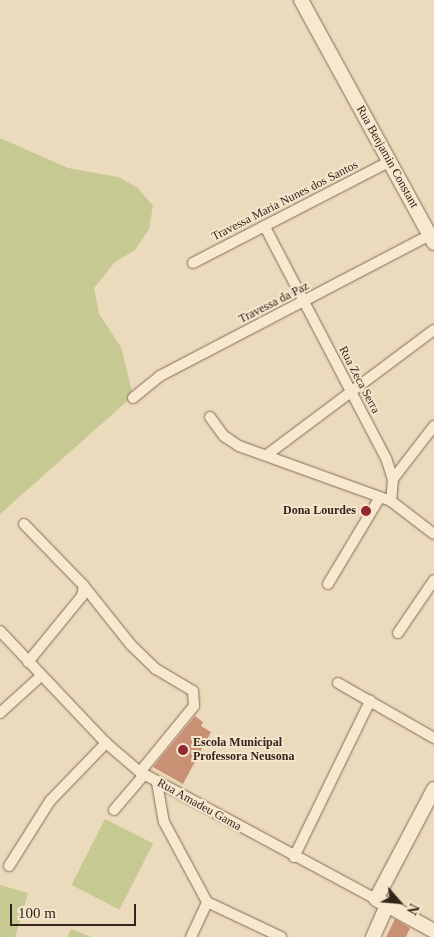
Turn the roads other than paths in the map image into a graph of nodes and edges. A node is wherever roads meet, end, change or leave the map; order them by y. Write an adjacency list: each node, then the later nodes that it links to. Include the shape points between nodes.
1 (291, 0): 3 (street, Rua Benjamin Constant, via 322,57)
2 (301, 0): 3 (street, Rua Benjamin Constant)
3 (339, 70): 4 (street, Rua Benjamin Constant)
4 (388, 162): 5 (street, Travessa Maria Nunes dos Santos); 6 (street, Rua Benjamin Constant)
5 (265, 227): 7 (street, Travessa Maria Nunes dos Santos); 8 (street, Rua Zeca Serra)
6 (432, 239): 8 (street, Travessa da Paz)
7 (193, 263)
8 (303, 303): 10 (street, Rua Zeca Serra); 11 (street, Travessa da Paz, via 160,376)
9 (434, 330): 10 (street)
10 (351, 391): 14 (street); 15 (street, Rua Zeca Serra)
11 (133, 398)
12 (210, 418): 14 (street, via 233,443)
13 (434, 426): 15 (street)
14 (268, 454): 16 (street)
15 (393, 479): 17 (street)
16 (380, 497): 17 (street); 21 (street)
17 (391, 501): 19 (street)
18 (24, 524): 22 (street)
19 (434, 534)
20 (434, 580): 24 (street)
21 (328, 584)
22 (84, 586): 25 (street, via 82,596); 32 (street, via 131,645 156,669 190,687 195,702)
23 (1, 633): 25 (street, Rua Amadeu Gama)
24 (398, 633)
25 (28, 662): 26 (street, Rua Amadeu Gama)
26 (41, 676): 29 (street); 31 (street, Rua Amadeu Gama)
27 (338, 683): 28 (street)
28 (370, 702): 30 (street); 36 (street)
29 (0, 713)
30 (434, 738)
31 (106, 743): 32 (street, Rua Amadeu Gama); 37 (street, via 50,801)
32 (142, 773): 33 (street, Rua Amadeu Gama); 35 (street)
33 (157, 783): 36 (street, Rua Amadeu Gama); 38 (street, via 164,822)
34 (434, 789): 39 (street)
35 (114, 810)
36 (294, 857): 39 (street, Rua Amadeu Gama)
37 (8, 866)
38 (207, 902): 41 (street); 42 (street)
39 (382, 902): 40 (street, Rua Amadeu Gama); 43 (street)
40 (434, 931)
41 (192, 937)
42 (281, 937)
43 (373, 937)

